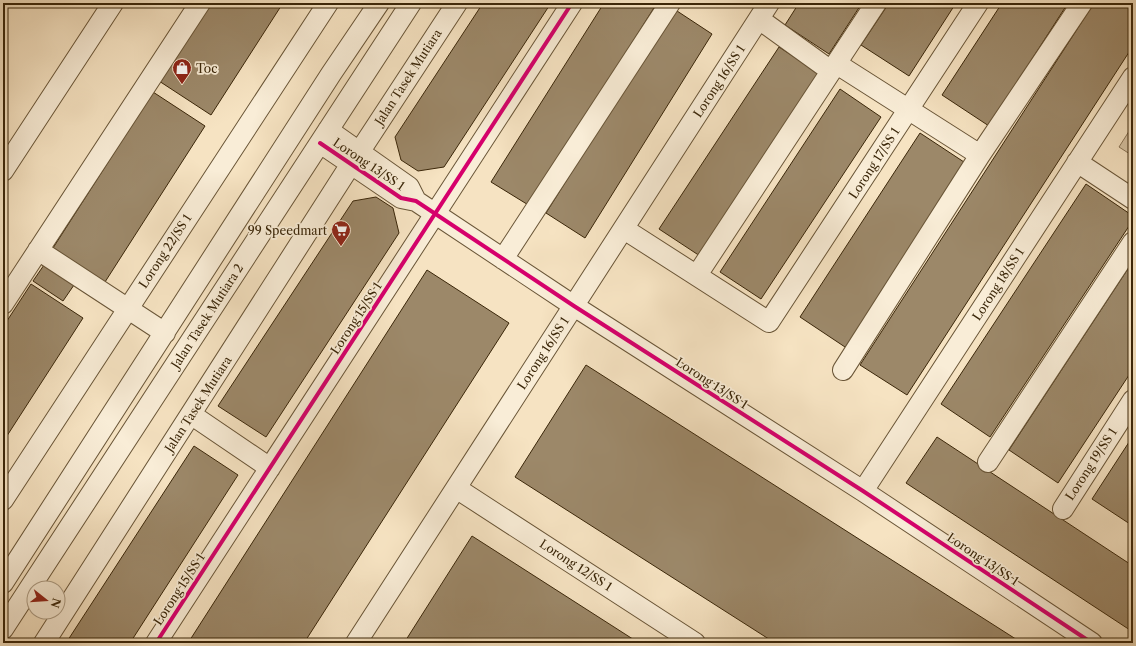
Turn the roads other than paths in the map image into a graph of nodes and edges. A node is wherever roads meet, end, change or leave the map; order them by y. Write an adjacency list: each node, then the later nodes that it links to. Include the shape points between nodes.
1 (113, 3): 21 (street)
2 (200, 3): 27 (street)
3 (328, 3): 32 (street, Lorong 22/SS 1)
4 (379, 3): 14 (street)
5 (411, 3): 17 (street, Jalan Tasek Mutiara 2)
6 (457, 3): 19 (street, Jalan Tasek Mutiara)
7 (572, 3): 24 (street, Lorong 15/SS 1)
8 (670, 3): 28 (street)
9 (876, 3): 13 (street)
10 (978, 3): 16 (street, Lorong 17/SS 1)
11 (1082, 3): 18 (street)
12 (764, 11): 13 (street); 25 (street, Lorong 16/SS 1)
13 (834, 68): 16 (street); 29 (street)
14 (330, 74): 17 (street, via 322,106); 22 (street)
15 (1133, 77): 20 (street, Lorong 18/SS 1)
16 (909, 110): 18 (street); 29 (street, Lorong 17/SS 1, via 769,322)
17 (323, 135): 19 (street, Lorong 13/SS 1); 22 (street, via 293,149); 44 (street, Jalan Tasek Mutiara 2)
18 (980, 155): 34 (street)
19 (355, 158): 24 (street, Lorong 13/SS 1, via 400,198 416,201); 36 (street, Jalan Tasek Mutiara)
20 (1078, 162): 23 (street); 40 (street, Lorong 18/SS 1)
21 (3, 171)
22 (268, 171): 33 (street)
23 (1133, 199)
24 (435, 214): 28 (street, Lorong 13/SS 1); 38 (street, Lorong 15/SS 1)
25 (624, 228): 29 (street); 31 (street, Lorong 16/SS 1)
26 (1133, 242): 37 (street)
27 (38, 250): 30 (street); 32 (street)
28 (504, 259): 31 (street, Lorong 13/SS 1)
29 (697, 275)
30 (3, 304)
31 (574, 306): 39 (street, Lorong 16/SS 1); 40 (street, Lorong 13/SS 1)
32 (128, 308): 33 (street); 41 (street, Lorong 22/SS 1)
33 (166, 332): 43 (street)
34 (843, 370)
35 (1133, 400): 42 (street, Lorong 19/SS 1)
36 (192, 415): 38 (street); 45 (street, Jalan Tasek Mutiara)
37 (988, 462)
38 (270, 468): 46 (street, Lorong 15/SS 1)
39 (456, 488): 47 (street, Lorong 16/SS 1); 48 (street, Lorong 12/SS 1)
40 (863, 491): 49 (street, Lorong 13/SS 1)
41 (3, 500)
42 (1062, 509)
43 (3, 583)
44 (3, 629)
45 (44, 643)
46 (156, 643)
47 (356, 643)
48 (696, 643)
49 (1092, 643)

